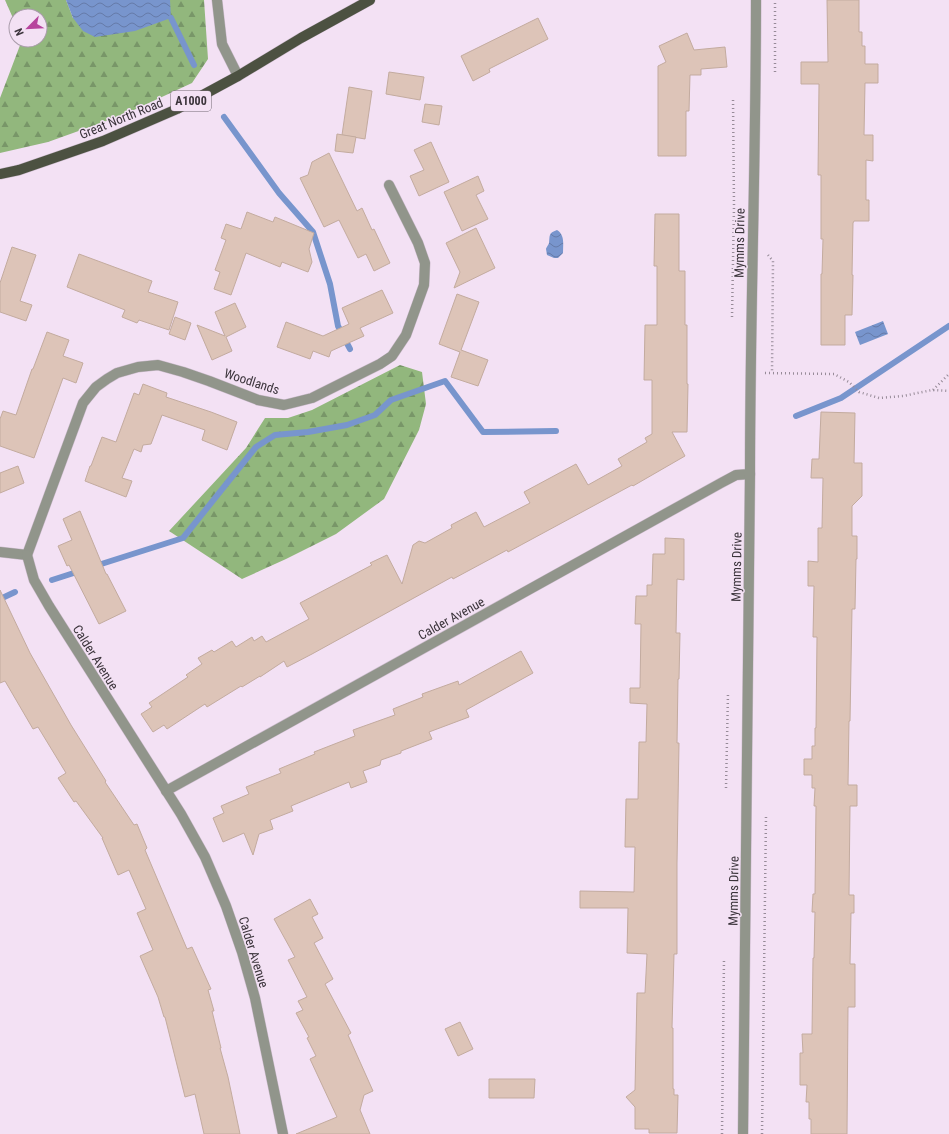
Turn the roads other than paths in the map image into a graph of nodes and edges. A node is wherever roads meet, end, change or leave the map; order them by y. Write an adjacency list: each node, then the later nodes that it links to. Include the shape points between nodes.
1 (217, 0): 4 (street, via 222,44)
2 (370, 0): 4 (main road, Great North Road / A1000)
3 (756, 0): 7 (street, Mymms Drive)
4 (238, 76): 5 (main road, Great North Road / A1000, via 177,109 103,141 20,170)
5 (0, 174)
6 (389, 185): 9 (street, Woodlands, via 418,243 425,263 424,285 406,335 392,356 312,398 284,405 258,400 196,376 158,365 138,367 107,378 83,403)
7 (750, 474): 10 (street, Calder Avenue, via 736,476 721,483); 12 (street, Mymms Drive)
8 (0, 552): 9 (street)
9 (27, 555): 10 (street, Calder Avenue, via 34,580 49,606)
10 (166, 790): 11 (street, Calder Avenue, via 205,857 242,952 255,998)
11 (283, 1134)
12 (743, 1134)

